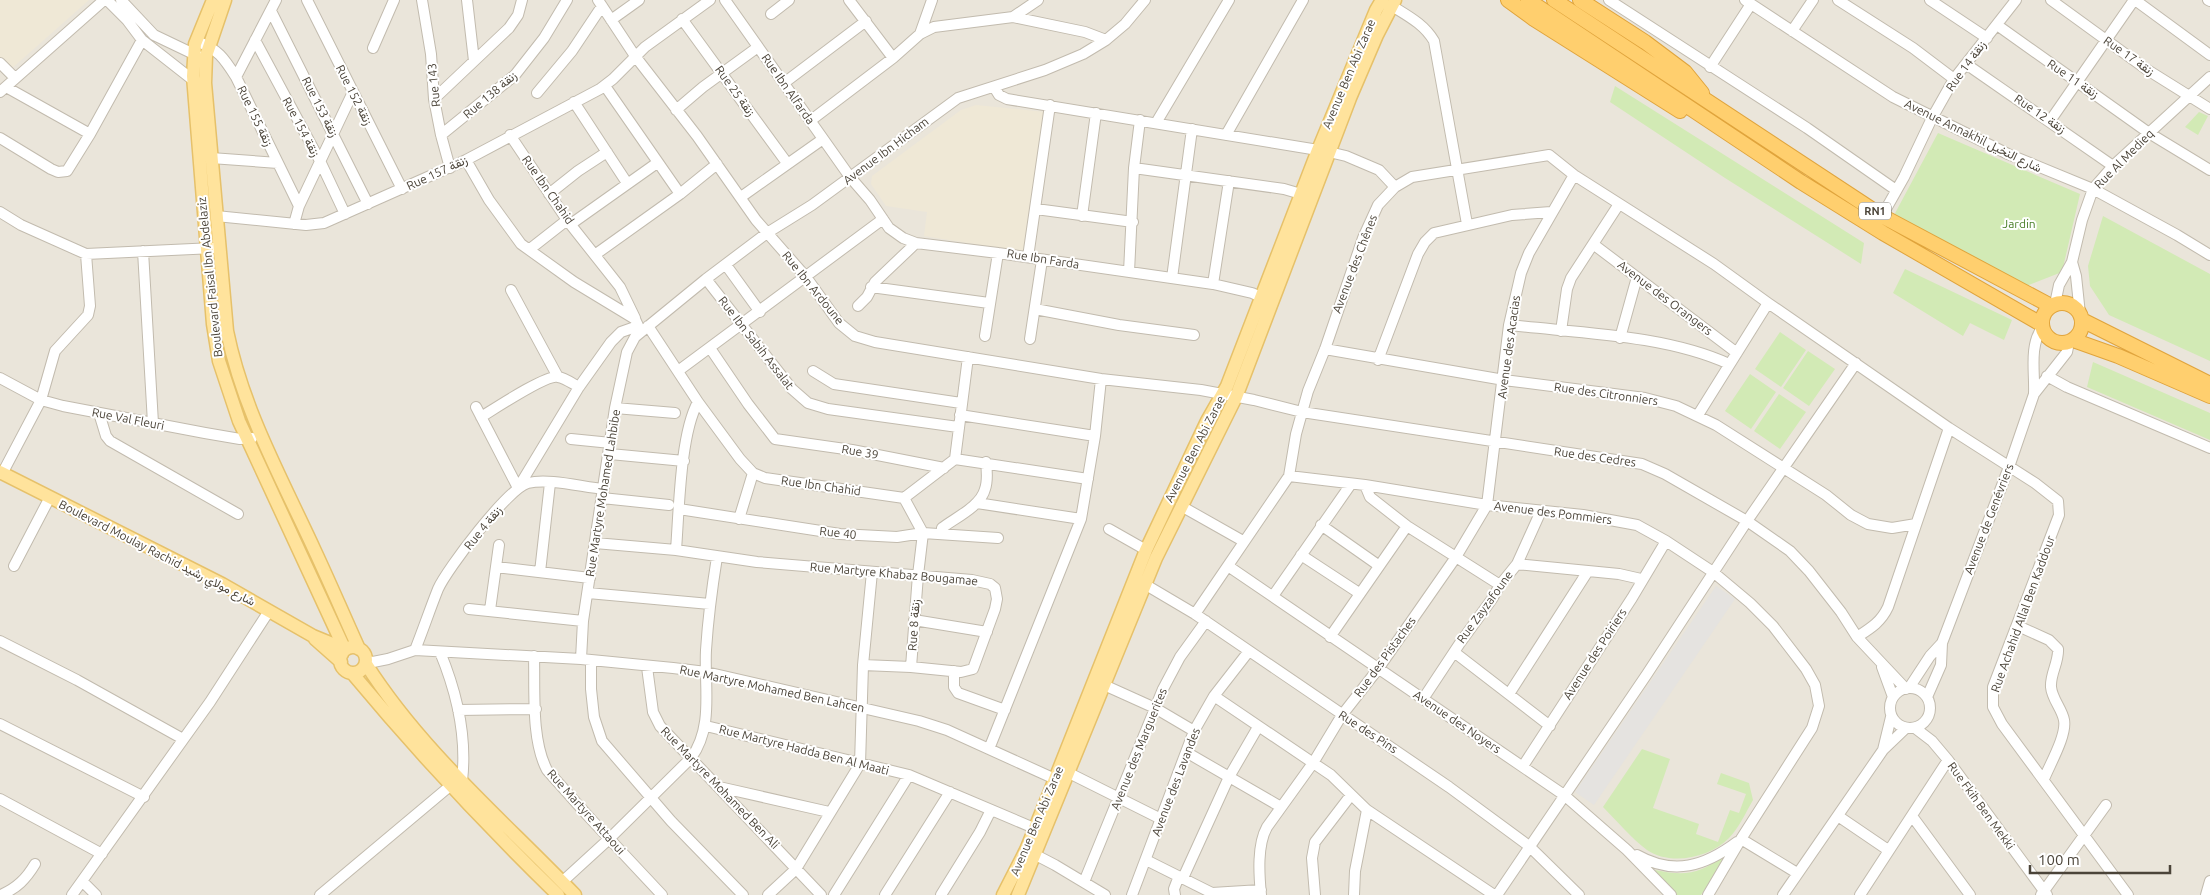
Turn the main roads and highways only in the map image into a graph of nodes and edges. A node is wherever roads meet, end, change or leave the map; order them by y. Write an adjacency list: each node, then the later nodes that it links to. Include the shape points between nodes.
1 (213, 0): 17 (main road, Boulevard Faisal Ibn Abdelaziz, via 195,47 193,80 213,324 229,394)
2 (225, 0): 17 (main road, Boulevard Faisal Ibn Abdelaziz, via 209,46 205,83 227,331)
3 (1508, 0): 9 (highway, via 1675,109)
4 (1528, 0): 9 (highway, RN1)
5 (1554, 0): 8 (highway, RN1)
6 (1580, 0): 8 (highway, via 1685,72)
7 (1390, 2): 10 (main road, Avenue Ben Abi Zarae, via 1350,70)
8 (1709, 101): 11 (highway, RN1, via 1882,216)
9 (1709, 122): 13 (highway, RN1, via 1883,234)
10 (1324, 151): 23 (main road, Avenue Ben Abi Zarae, via 1301,194 1222,395 1146,550 1055,779); 23 (main road, Avenue Ben Abi Zarae, via 1236,397 1181,506 1069,773)
11 (2053, 305): 12 (highway, RN1, via 2069,304); 13 (highway, via 2045,310)
12 (2081, 317): 14 (highway, via 2080,332); 15 (highway, RN1)
13 (2042, 326): 14 (highway, RN1, via 2052,341 2064,344)
14 (2071, 341): 16 (highway, RN1, via 2118,356)
15 (2210, 384)
16 (2210, 396)
17 (254, 437): 19 (main road, Boulevard Faisal Ibn Abdelaziz, via 285,503 316,551)
18 (1, 473): 19 (main road, Boulevard Moulay Rachid شارع مولاي رشيد, via 222,584 313,636 322,647)
19 (347, 654): 20 (main road, via 363,652); 21 (main road, via 342,668)
20 (366, 662): 21 (main road, via 360,671); 22 (main road, via 379,686)
21 (352, 673): 22 (main road, via 384,713)
22 (456, 783): 25 (main road); 26 (main road)
23 (1039, 830): 24 (main road, Avenue Ben Abi Zarae)
24 (1030, 852): 27 (main road, Avenue Ben Abi Zarae); 28 (main road, Avenue Ben Abi Zarae)
25 (558, 895)
26 (575, 895)
27 (1003, 895)
28 (1018, 895)

